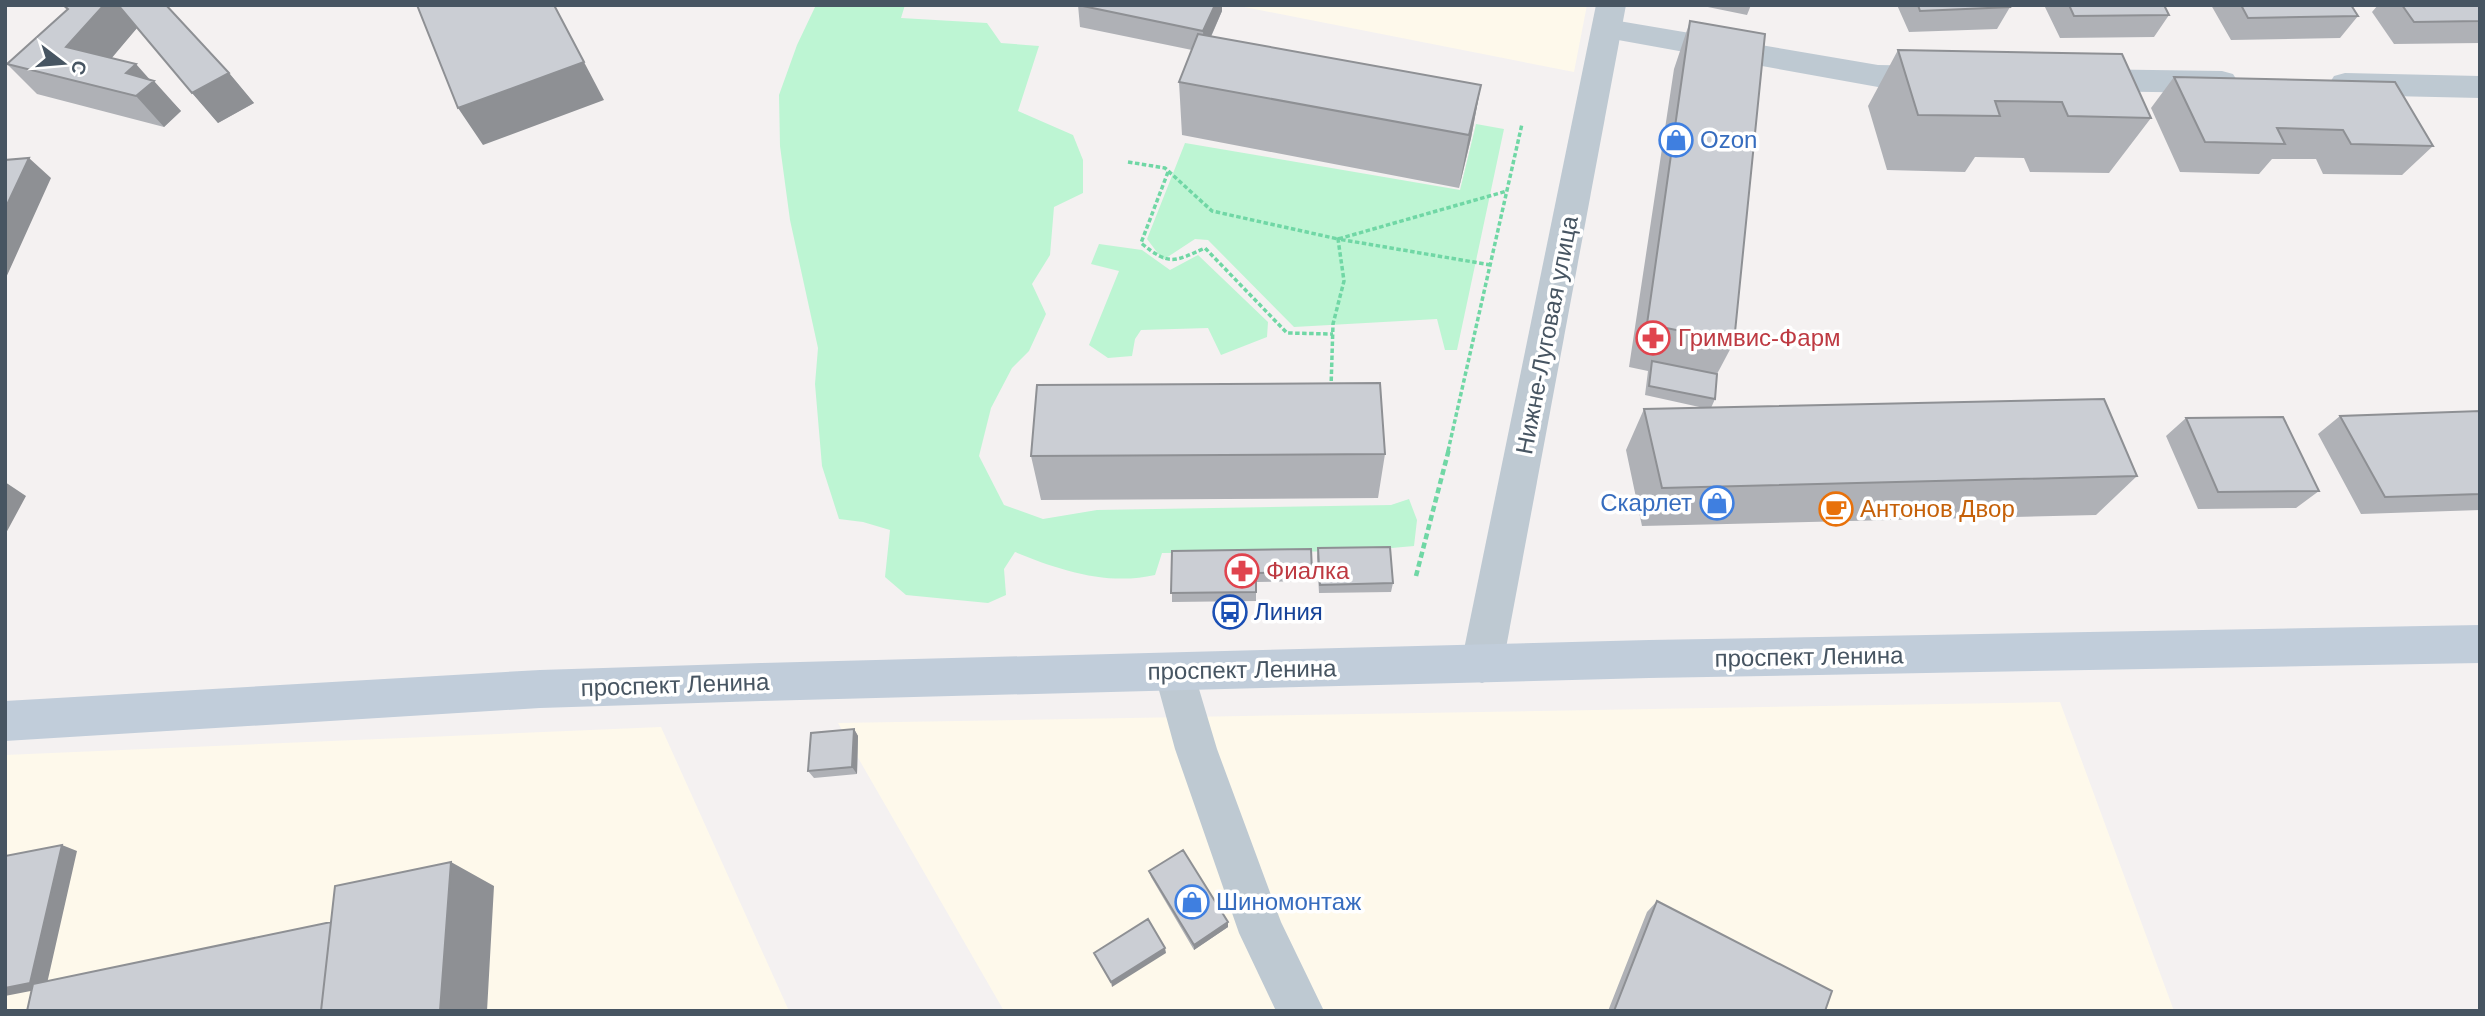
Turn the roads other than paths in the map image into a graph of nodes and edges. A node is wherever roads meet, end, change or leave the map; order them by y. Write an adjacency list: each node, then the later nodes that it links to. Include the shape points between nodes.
1 (1609, 17): 2 (street, via 1878,76); 8 (street, Нижне-Луговая улица)
2 (1959, 78)
3 (2053, 80): 4 (street)
4 (2245, 83)
5 (2314, 84): 6 (street)
6 (2480, 87)
7 (2480, 644): 8 (main road, проспект Ленина)
8 (1482, 664): 9 (main road, проспект Ленина)
9 (1175, 672): 10 (main road, проспект Ленина, via 540,689); 11 (street, via 1196,749 1262,933)
10 (5, 722)
11 (1301, 1011)

